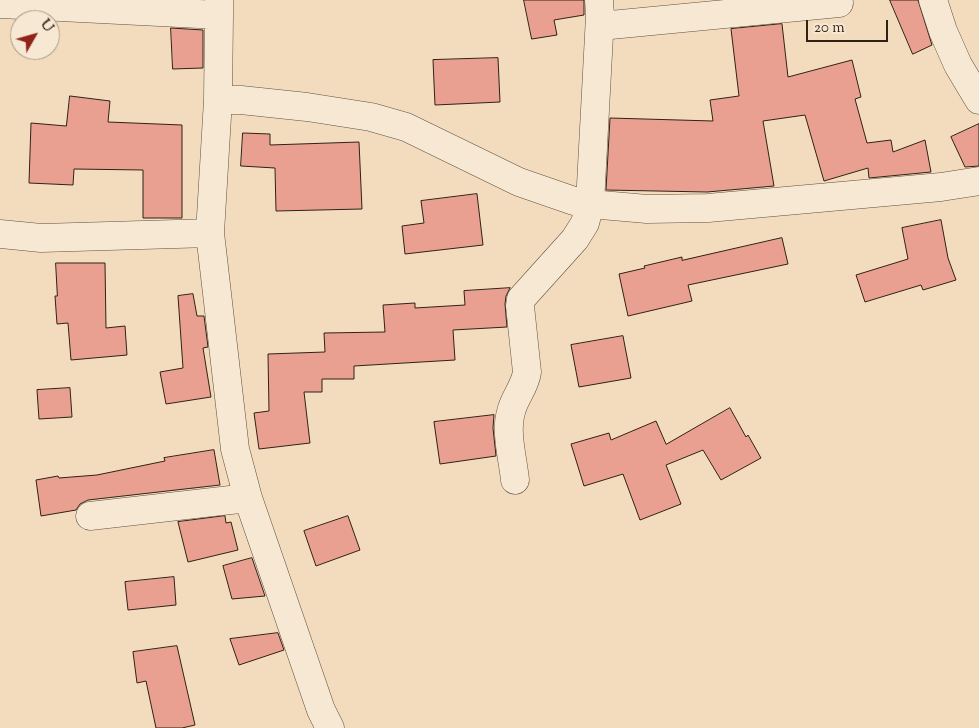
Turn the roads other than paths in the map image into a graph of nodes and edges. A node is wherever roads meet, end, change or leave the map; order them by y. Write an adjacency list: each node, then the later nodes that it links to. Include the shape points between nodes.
1 (933, 0): 7 (street, via 958,65)
2 (839, 3): 5 (street)
3 (0, 4): 4 (street)
4 (219, 8): 6 (street)
5 (599, 13): 9 (street)
6 (218, 100): 9 (street, via 307,107 371,117 406,127 519,182); 10 (street)
7 (979, 100)
8 (979, 181): 9 (street, via 708,208 646,209)
9 (590, 204): 12 (street, via 585,223 575,239 521,299 527,372 509,421)
10 (210, 233): 11 (street, via 41,238); 13 (street, via 235,449)
11 (0, 234)
12 (515, 480)
13 (248, 498): 14 (street); 15 (street)
14 (90, 516)
15 (330, 728)

